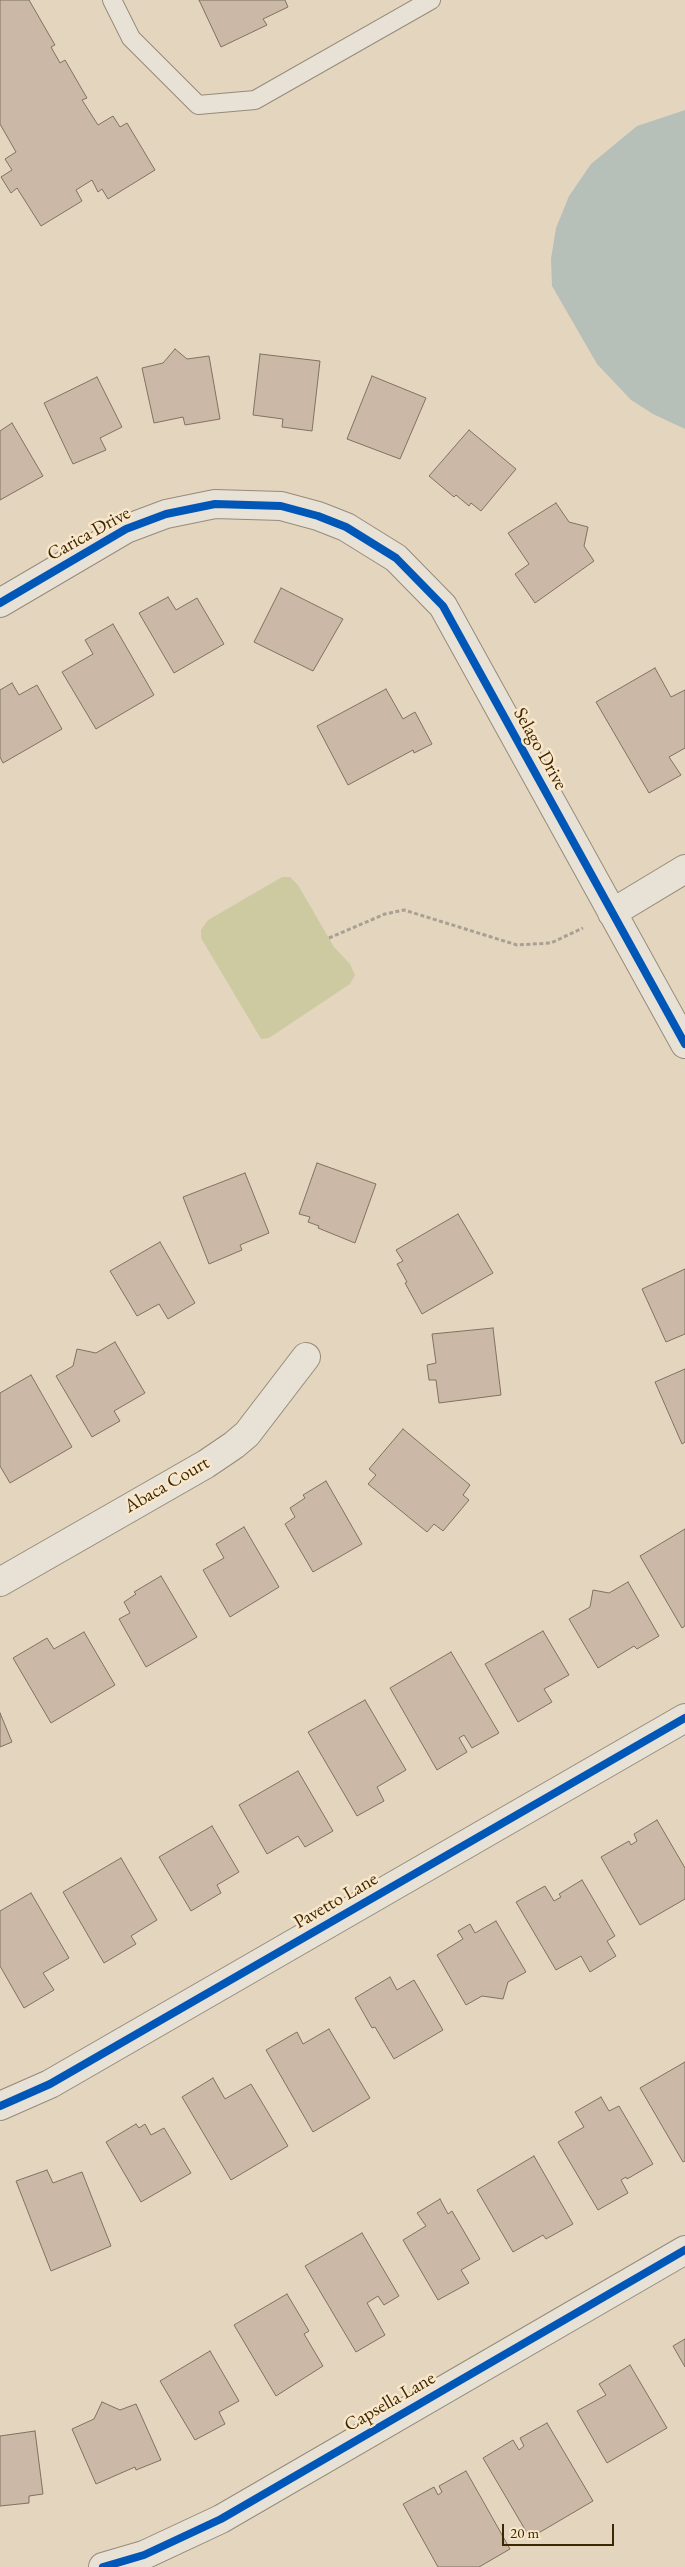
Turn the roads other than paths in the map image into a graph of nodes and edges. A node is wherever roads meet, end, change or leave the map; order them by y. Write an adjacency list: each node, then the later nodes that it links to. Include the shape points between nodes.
1 (112, 0): 2 (lane, via 131,38 198,104 255,100)
2 (431, 0)
3 (318, 516): 4 (street, Carica Drive, via 281,506 215,504 166,514 126,529); 6 (street, Selago Drive, via 346,527 396,558 443,606)
4 (0, 603)
5 (685, 869): 6 (street)
6 (612, 913): 7 (street, Selago Drive)
7 (685, 1044)
8 (306, 1357): 9 (street, Abaca Court, via 247,1434 234,1445)
9 (0, 1582)
10 (685, 1718): 11 (street, Pavetto Lane, via 50,2084)
11 (0, 2106)
12 (685, 2250): 13 (street, Capsella Lane, via 220,2519 144,2555)
13 (103, 2567)

